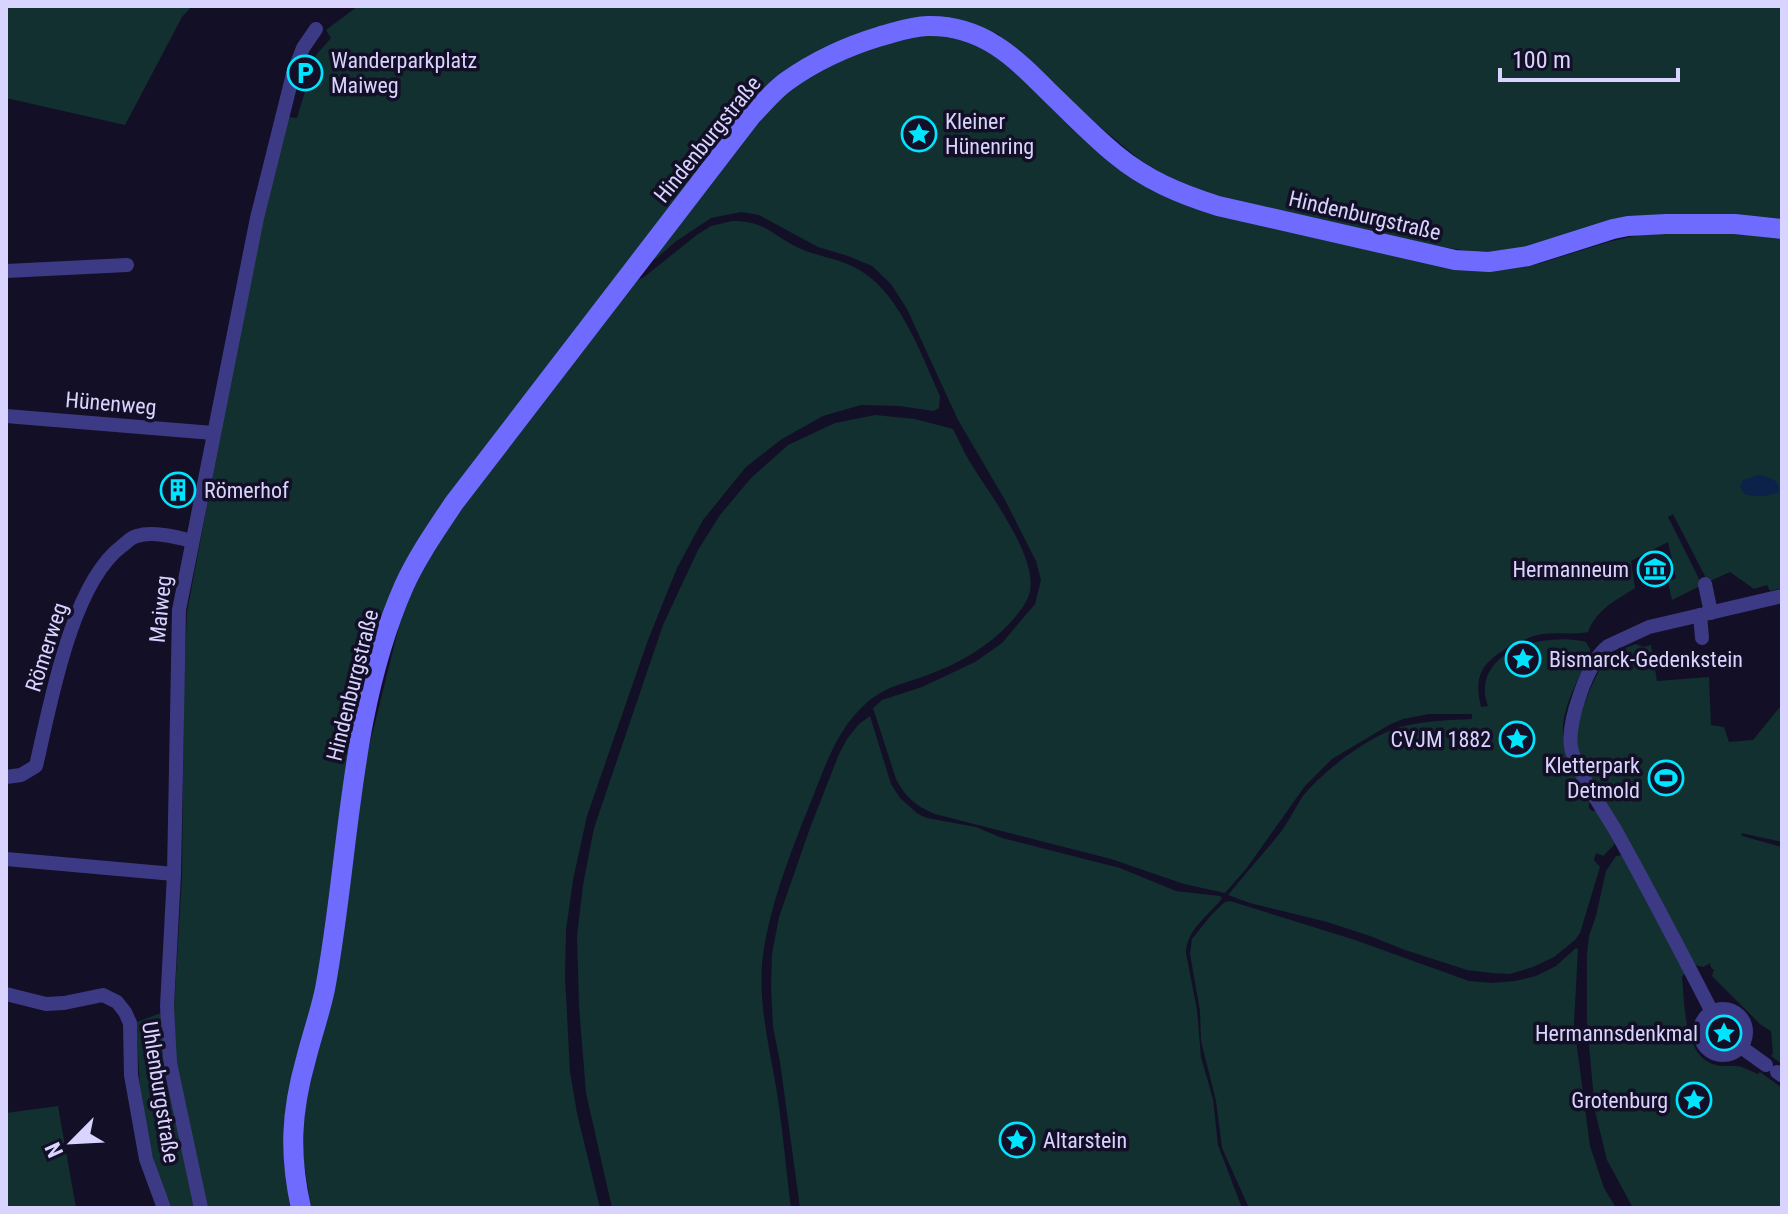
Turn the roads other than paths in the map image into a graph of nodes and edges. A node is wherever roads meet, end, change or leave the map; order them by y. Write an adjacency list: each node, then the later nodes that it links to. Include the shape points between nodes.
1 (316, 29): 6 (street, Maiweg, via 303,48 279,126)
2 (1782, 229): 21 (main road, Hindenburgstraße, via 1749,224 1628,226 1528,256 1455,260 1218,206 1157,184 1117,156 1008,53 949,27 902,30 843,51 785,82 752,115 454,503 405,584 365,720 325,988 294,1110)
3 (127, 265): 4 (street)
4 (6, 271)
5 (6, 416): 6 (street, Hünenweg)
6 (213, 433): 7 (street, Maiweg)
7 (192, 541): 12 (street, Römerweg, via 137,536 114,552 75,617 36,766); 14 (street, Maiweg, via 179,610)
8 (1705, 584): 10 (street)
9 (1782, 596): 10 (street)
10 (1706, 614): 11 (street); 16 (street, via 1649,627 1600,646 1567,736 1575,764 1670,926)
11 (1702, 638)
12 (6, 777)
13 (6, 859): 14 (street)
14 (174, 874): 20 (street, Maiweg, via 167,1006 170,1063)
15 (6, 994): 19 (street, Uhlenburgstraße, via 46,1004 103,995 125,1012 146,1159)
16 (1712, 1012): 17 (street, via 1725,1009 1738,1015 1746,1034); 17 (street, via 1703,1022 1703,1043 1714,1053 1728,1055)
17 (1741, 1047): 18 (street)
18 (1773, 1070)
19 (164, 1208)
20 (201, 1208)
21 (301, 1208)

